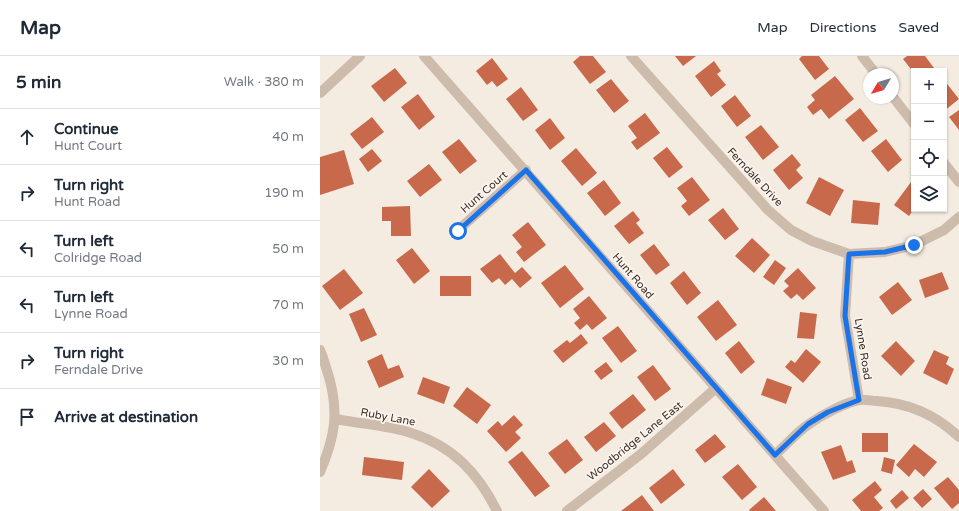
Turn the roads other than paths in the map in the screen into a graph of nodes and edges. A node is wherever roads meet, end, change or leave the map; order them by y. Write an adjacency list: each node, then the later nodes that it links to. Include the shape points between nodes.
1 (360, 56): 6 (street)
2 (424, 56): 10 (street, Hunt Road)
3 (631, 56): 14 (street, Ferndale Drive, via 768,210 792,230 812,242)
4 (862, 56): 5 (street)
5 (871, 68)
6 (320, 93)
7 (898, 104): 8 (street)
8 (911, 120)
9 (947, 166): 11 (street)
10 (526, 170): 13 (street, Hunt Court); 16 (street, Hunt Road)
11 (959, 182)
12 (959, 217): 14 (street, Ferndale Drive, via 944,230 914,245 885,252)
13 (458, 231)
14 (849, 254): 17 (street, Lynne Road, via 845,316)
15 (320, 350): 18 (street, via 334,397)
16 (716, 388): 20 (street, Hunt Road); 23 (street, Woodbridge Lane East, via 641,454)
17 (859, 400): 19 (street, via 887,401 914,407 935,418); 20 (street, via 828,412 808,424)
18 (336, 419): 21 (street, via 330,449); 22 (street, Ruby Lane, via 411,432 435,443 462,460 478,477)
19 (959, 437)
20 (775, 455): 24 (street, Hunt Road)
21 (320, 472)
22 (497, 511)
23 (567, 511)
24 (824, 511)

